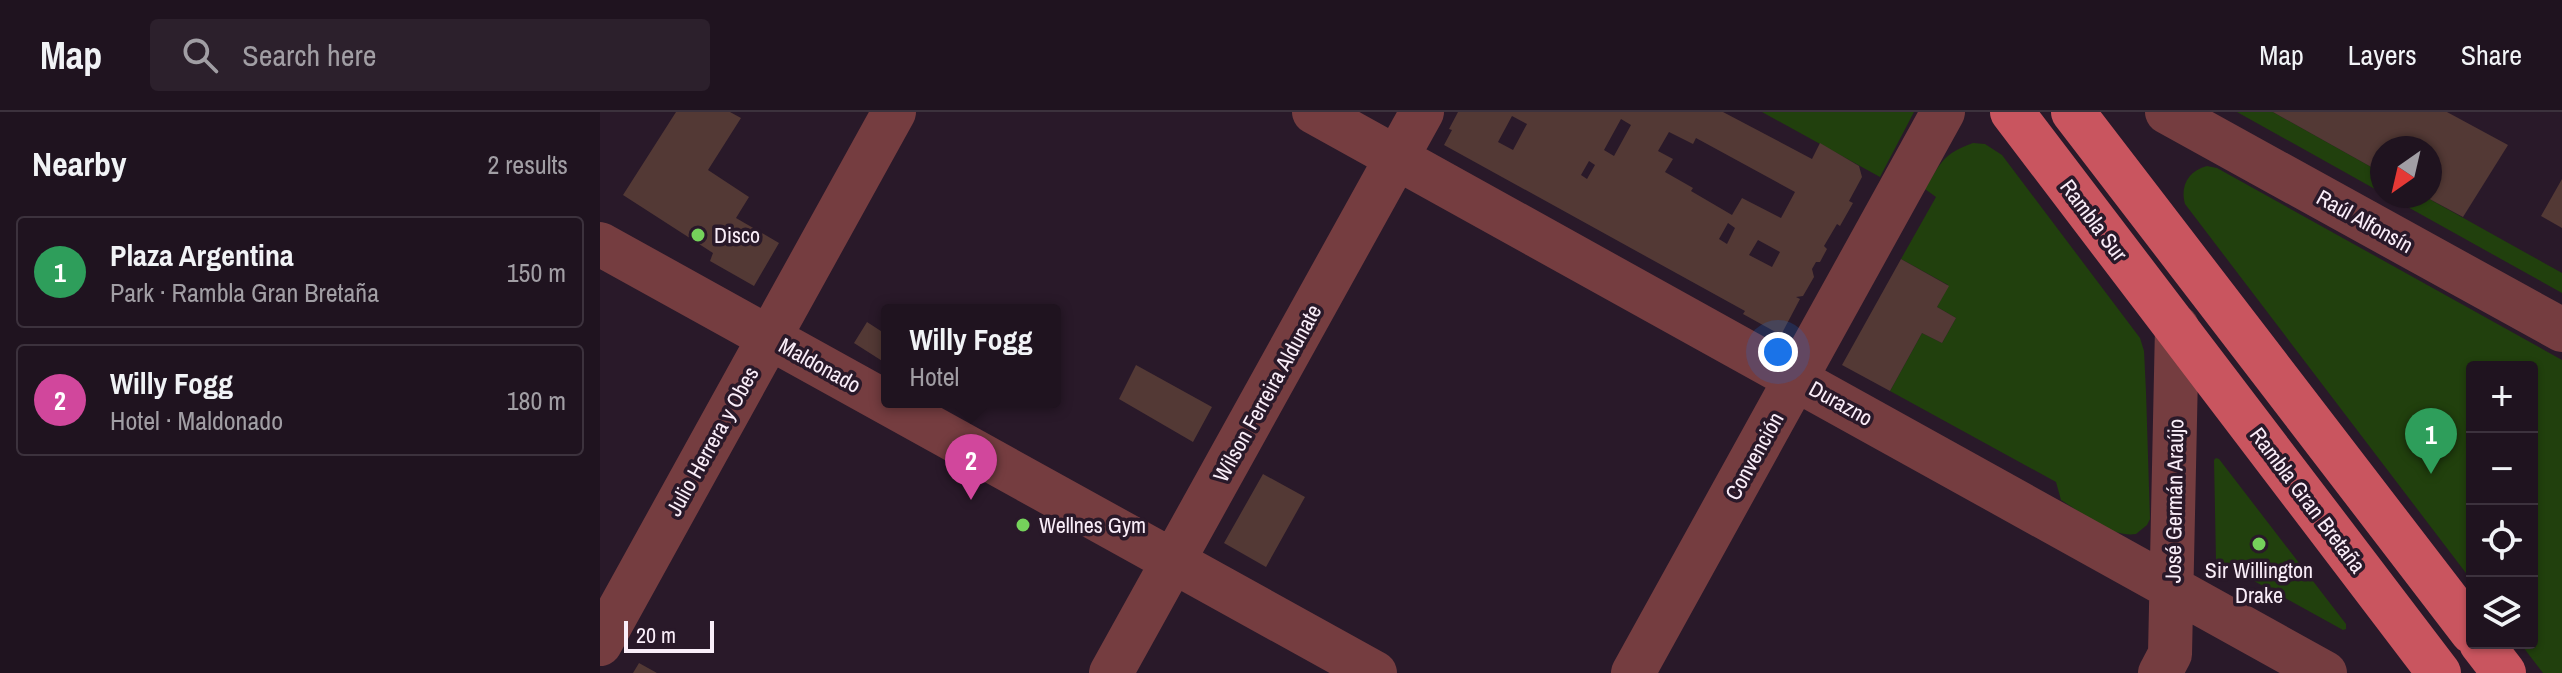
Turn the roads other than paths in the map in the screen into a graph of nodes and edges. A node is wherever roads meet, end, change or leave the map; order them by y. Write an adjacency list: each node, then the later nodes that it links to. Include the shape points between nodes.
1 (894, 112): 12 (street, Julio Herrera y Obes)
2 (1314, 112): 8 (street, Durazno)
3 (1422, 112): 8 (street, Wilson Ferreira Aldunate)
4 (1943, 112): 13 (street, Convención)
5 (2012, 112): 10 (main road, Rambla Sur)
6 (2073, 112): 18 (main road)
7 (2167, 112): 11 (street, Raúl Alfonsín)
8 (1396, 158): 13 (street, Durazno); 16 (street, Wilson Ferreira Aldunate)
9 (600, 244): 12 (street, Maldonado)
10 (2177, 327): 17 (street, José Germán Araújo); 26 (main road, Rambla Gran Bretaña)
11 (2562, 330)
12 (769, 338): 14 (street, Maldonado); 19 (street, Julio Herrera y Obes)
13 (1797, 378): 17 (street, Durazno); 23 (street, Convención)
14 (881, 400)
15 (896, 408): 16 (street, Maldonado)
16 (1175, 561): 21 (street, Wilson Ferreira Aldunate); 22 (street, Maldonado)
17 (2172, 587): 24 (street, José Germán Araújo, via 2170,654); 25 (street, Durazno)
18 (2466, 624)
19 (600, 644)
20 (2486, 649): 27 (main road)
21 (1111, 673)
22 (1375, 673)
23 (1633, 673)
24 (2160, 673)
25 (2325, 673)
26 (2439, 673)
27 (2504, 673)

